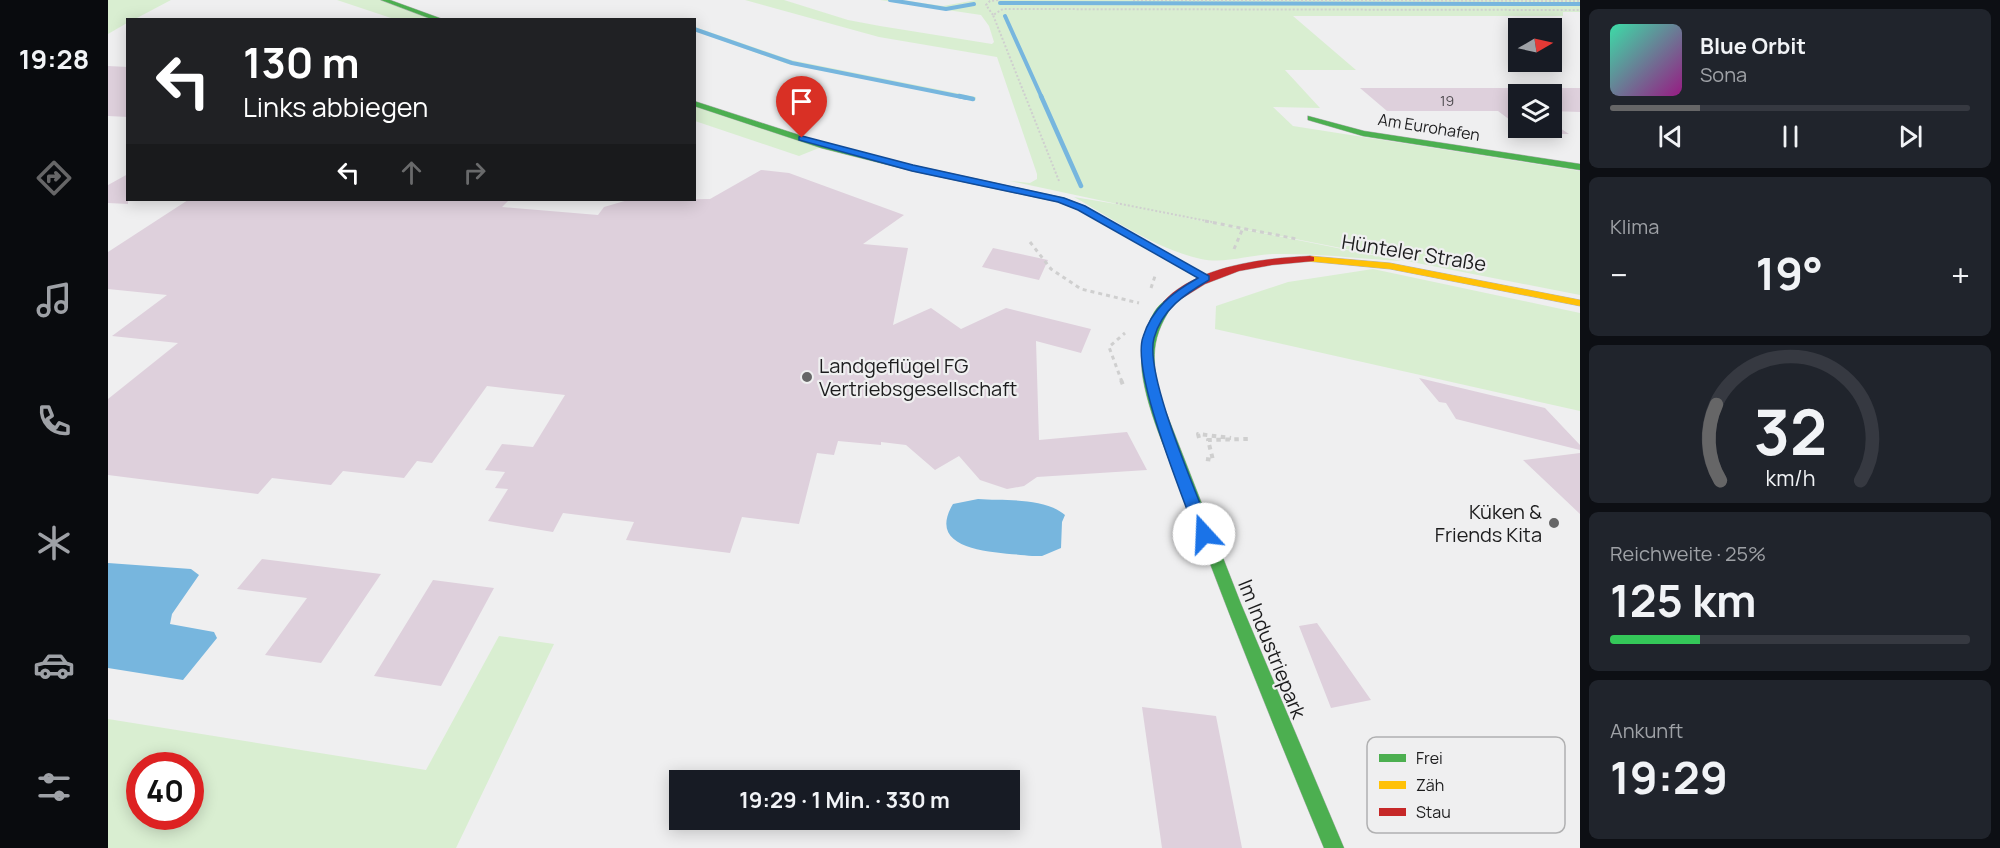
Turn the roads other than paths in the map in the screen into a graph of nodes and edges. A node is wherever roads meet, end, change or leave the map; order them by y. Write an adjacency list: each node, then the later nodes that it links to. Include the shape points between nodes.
1 (384, 0): 2 (street)
2 (436, 18)
3 (696, 104): 6 (street, via 824,146 1061,200)
4 (1311, 118): 5 (street, Am Eurohafen, via 1363,134)
5 (1580, 167)
6 (1206, 278): 7 (street, Hünteler Straße, via 1241,266 1335,259 1416,270); 8 (street, Im Industriepark, via 1178,294 1158,315 1146,354 1152,387 1204,534)
7 (1580, 303)
8 (1334, 848)

